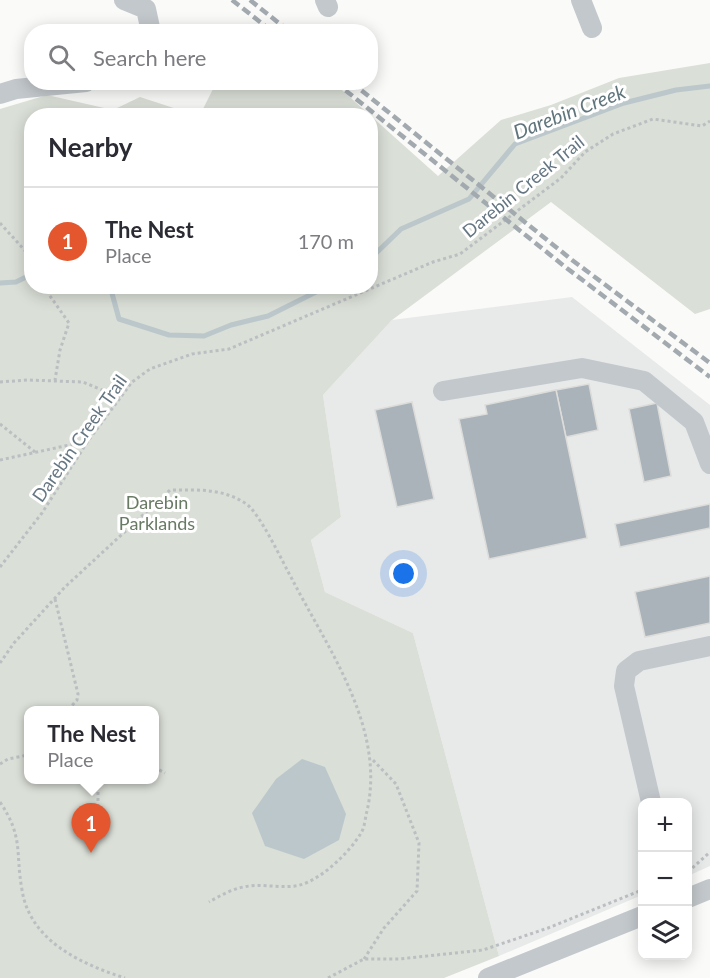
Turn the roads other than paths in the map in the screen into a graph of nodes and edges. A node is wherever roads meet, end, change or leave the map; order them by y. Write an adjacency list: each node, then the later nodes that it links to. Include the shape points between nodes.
1 (123, 0): 3 (street, via 146,9)
2 (581, 0): 4 (street)
3 (149, 24)
4 (592, 28)
5 (24, 88): 6 (street)
6 (0, 94)
7 (443, 391): 8 (street, via 582,368 644,381 694,422)
8 (710, 464)
9 (710, 646): 10 (street, via 639,661 626,671 624,686)
10 (650, 798)
11 (710, 889): 12 (street)
12 (692, 896)
13 (638, 918): 14 (street)
14 (488, 978)

